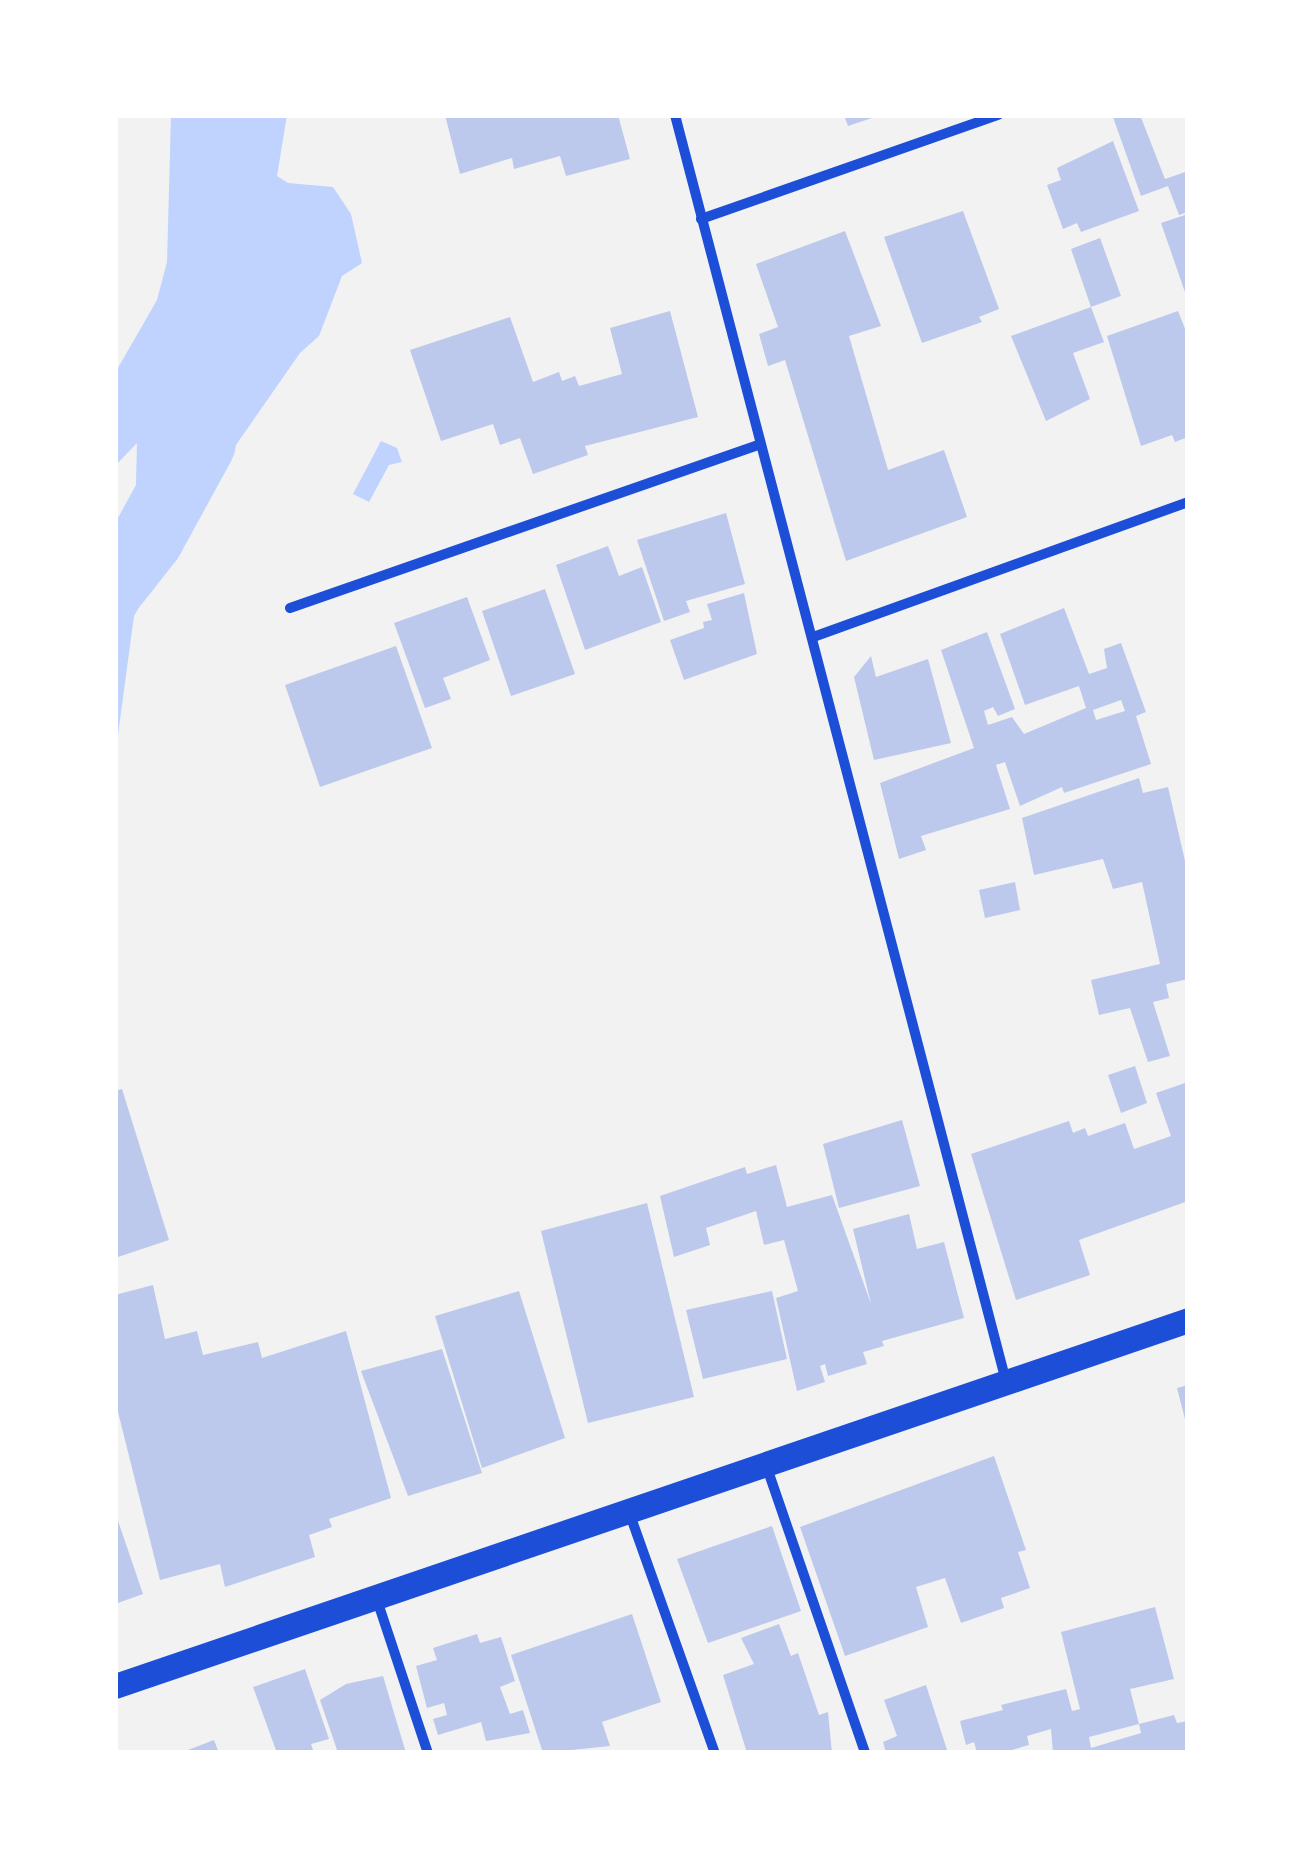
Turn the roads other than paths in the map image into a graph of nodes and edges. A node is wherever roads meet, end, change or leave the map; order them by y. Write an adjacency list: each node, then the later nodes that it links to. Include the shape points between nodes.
1 (674, 115): 3 (street)
2 (998, 115): 3 (street)
3 (702, 219): 4 (street)
4 (760, 444): 6 (street); 7 (street)
5 (1188, 502): 7 (street)
6 (290, 608)
7 (816, 636): 9 (street)
8 (1188, 1320): 9 (main road)
9 (1007, 1382): 10 (main road)
10 (766, 1464): 11 (main road); 16 (street)
11 (628, 1511): 12 (main road); 15 (street)
12 (376, 1595): 13 (main road); 14 (street)
13 (115, 1686)
14 (428, 1753)
15 (716, 1753)
16 (865, 1753)

